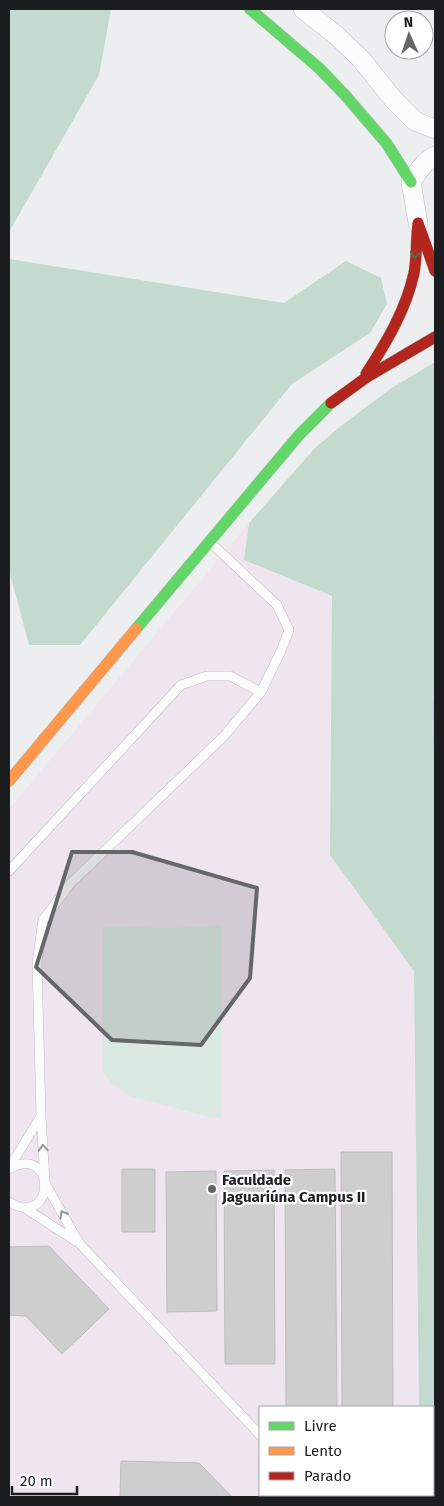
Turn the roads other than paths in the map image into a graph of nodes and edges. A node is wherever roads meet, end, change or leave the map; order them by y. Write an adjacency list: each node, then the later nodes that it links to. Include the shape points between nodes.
1 (250, 9): 5 (street, via 319,68 345,95 387,144)
2 (303, 9): 3 (street, via 361,59 393,100 415,121)
3 (435, 129)
4 (435, 156): 5 (street, via 424,164)
5 (411, 182): 6 (street)
6 (418, 223): 7 (street); 9 (street, one-way to 9, via 413,279 405,305)
7 (435, 271)
8 (435, 337): 9 (street)
9 (361, 382): 10 (street, via 329,405 299,435)
10 (210, 542): 11 (lane, via 277,605 288,630); 12 (street)
11 (261, 692): 13 (lane, via 230,676 207,676 180,684); 14 (lane, via 224,736 70,884 43,920 37,963)
12 (9, 781)
13 (9, 871)
14 (41, 1116): 15 (lane); 16 (lane, one-way to 14)
15 (9, 1169): 16 (lane, via 18,1164 30,1164 40,1170)
16 (46, 1183): 18 (lane, via 44,1196 39,1202); 19 (lane, one-way to 16)
17 (9, 1202): 18 (lane)
18 (17, 1207): 19 (lane)
19 (79, 1243): 20 (lane)
20 (259, 1434)

